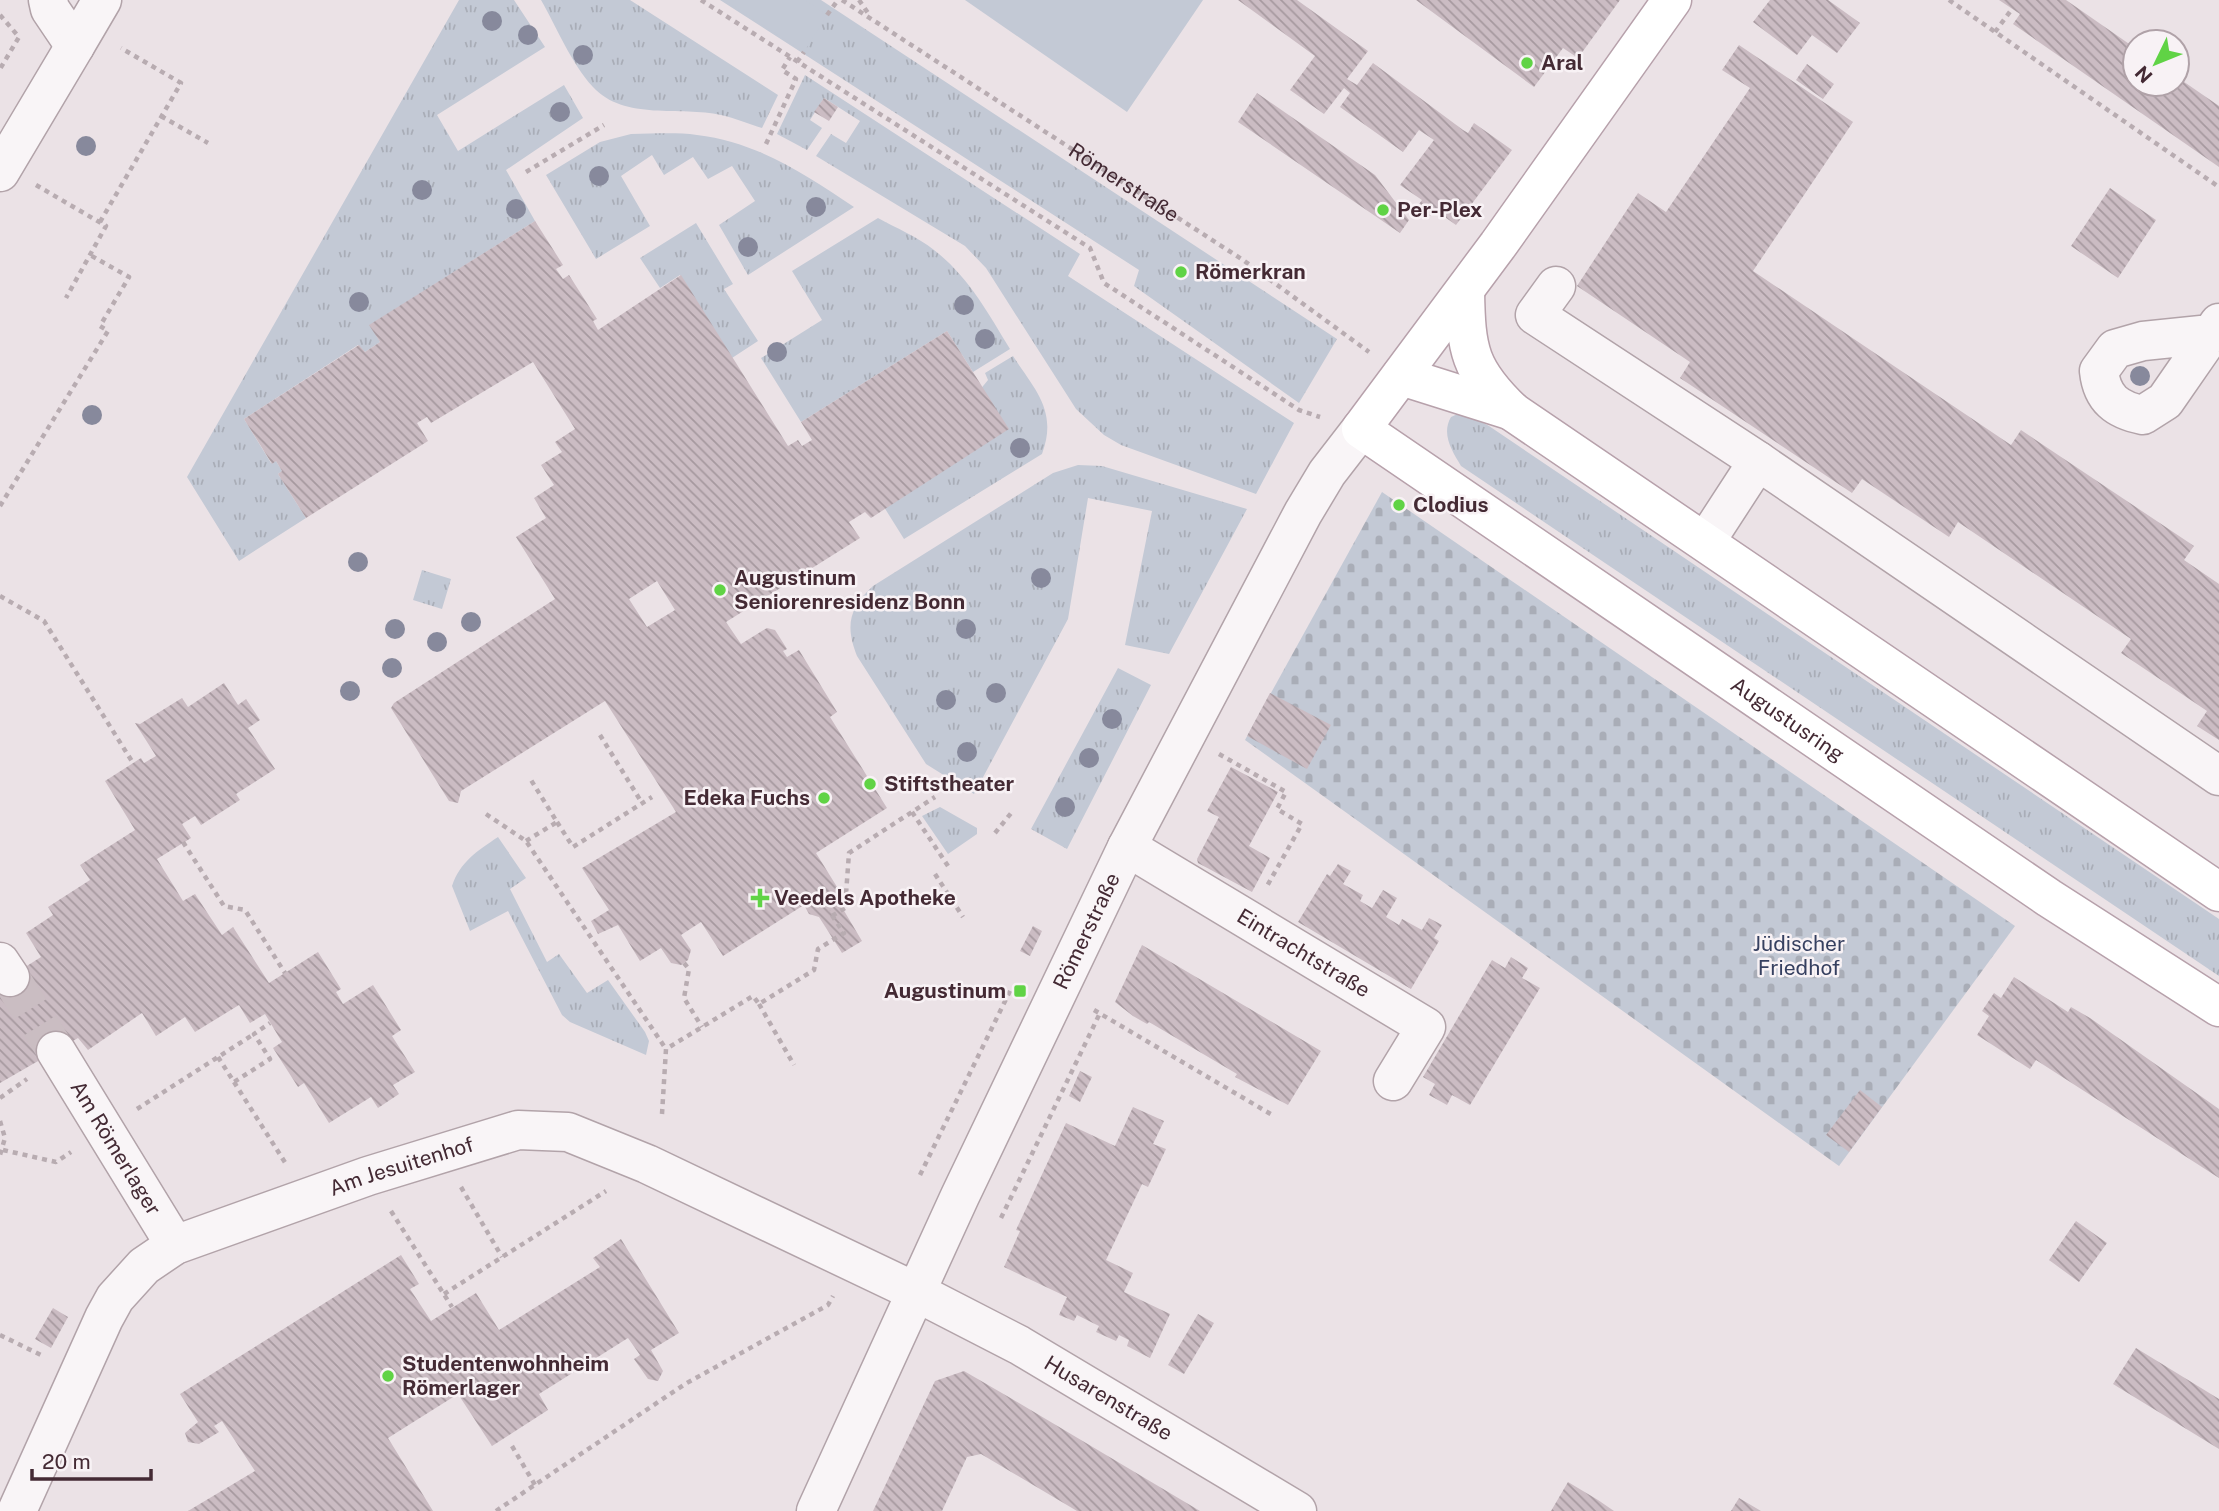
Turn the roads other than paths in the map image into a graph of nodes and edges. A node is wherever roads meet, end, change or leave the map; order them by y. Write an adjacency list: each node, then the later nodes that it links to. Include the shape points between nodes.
1 (48, 0): 4 (street)
2 (102, 0): 4 (street)
3 (1672, 0): 7 (main road, Römerstraße)
4 (75, 46): 5 (street)
5 (0, 172)
6 (1556, 286): 11 (street, via 1535,315)
7 (1465, 291): 8 (main road, Römerstraße); 9 (main road, via 1474,366)
8 (1401, 376): 9 (main road); 10 (main road, Römerstraße)
9 (1513, 412): 12 (main road)
10 (1361, 429): 14 (street, Römerstraße, via 1326,473 1303,513); 16 (main road, Augustusring, via 2049,898)
11 (1758, 461): 12 (street); 13 (street)
12 (1706, 541): 15 (main road)
13 (2219, 776)
14 (1127, 846): 18 (street, Eintrachtstraße, via 1426,1027); 20 (street, Römerstraße)
15 (2219, 892)
16 (2219, 1007)
17 (56, 1051): 19 (street, Am Römerlager)
18 (1393, 1081)
19 (175, 1245): 20 (street, Am Jesuitenhof, via 518,1130 568,1132 647,1164); 21 (street, Am Jesuitenhof, via 144,1266 110,1308)
20 (916, 1292): 22 (street, Römerstraße); 23 (street, Husarenstraße, via 1019,1345)
21 (17, 1511)
22 (816, 1511)
23 (1297, 1511)

